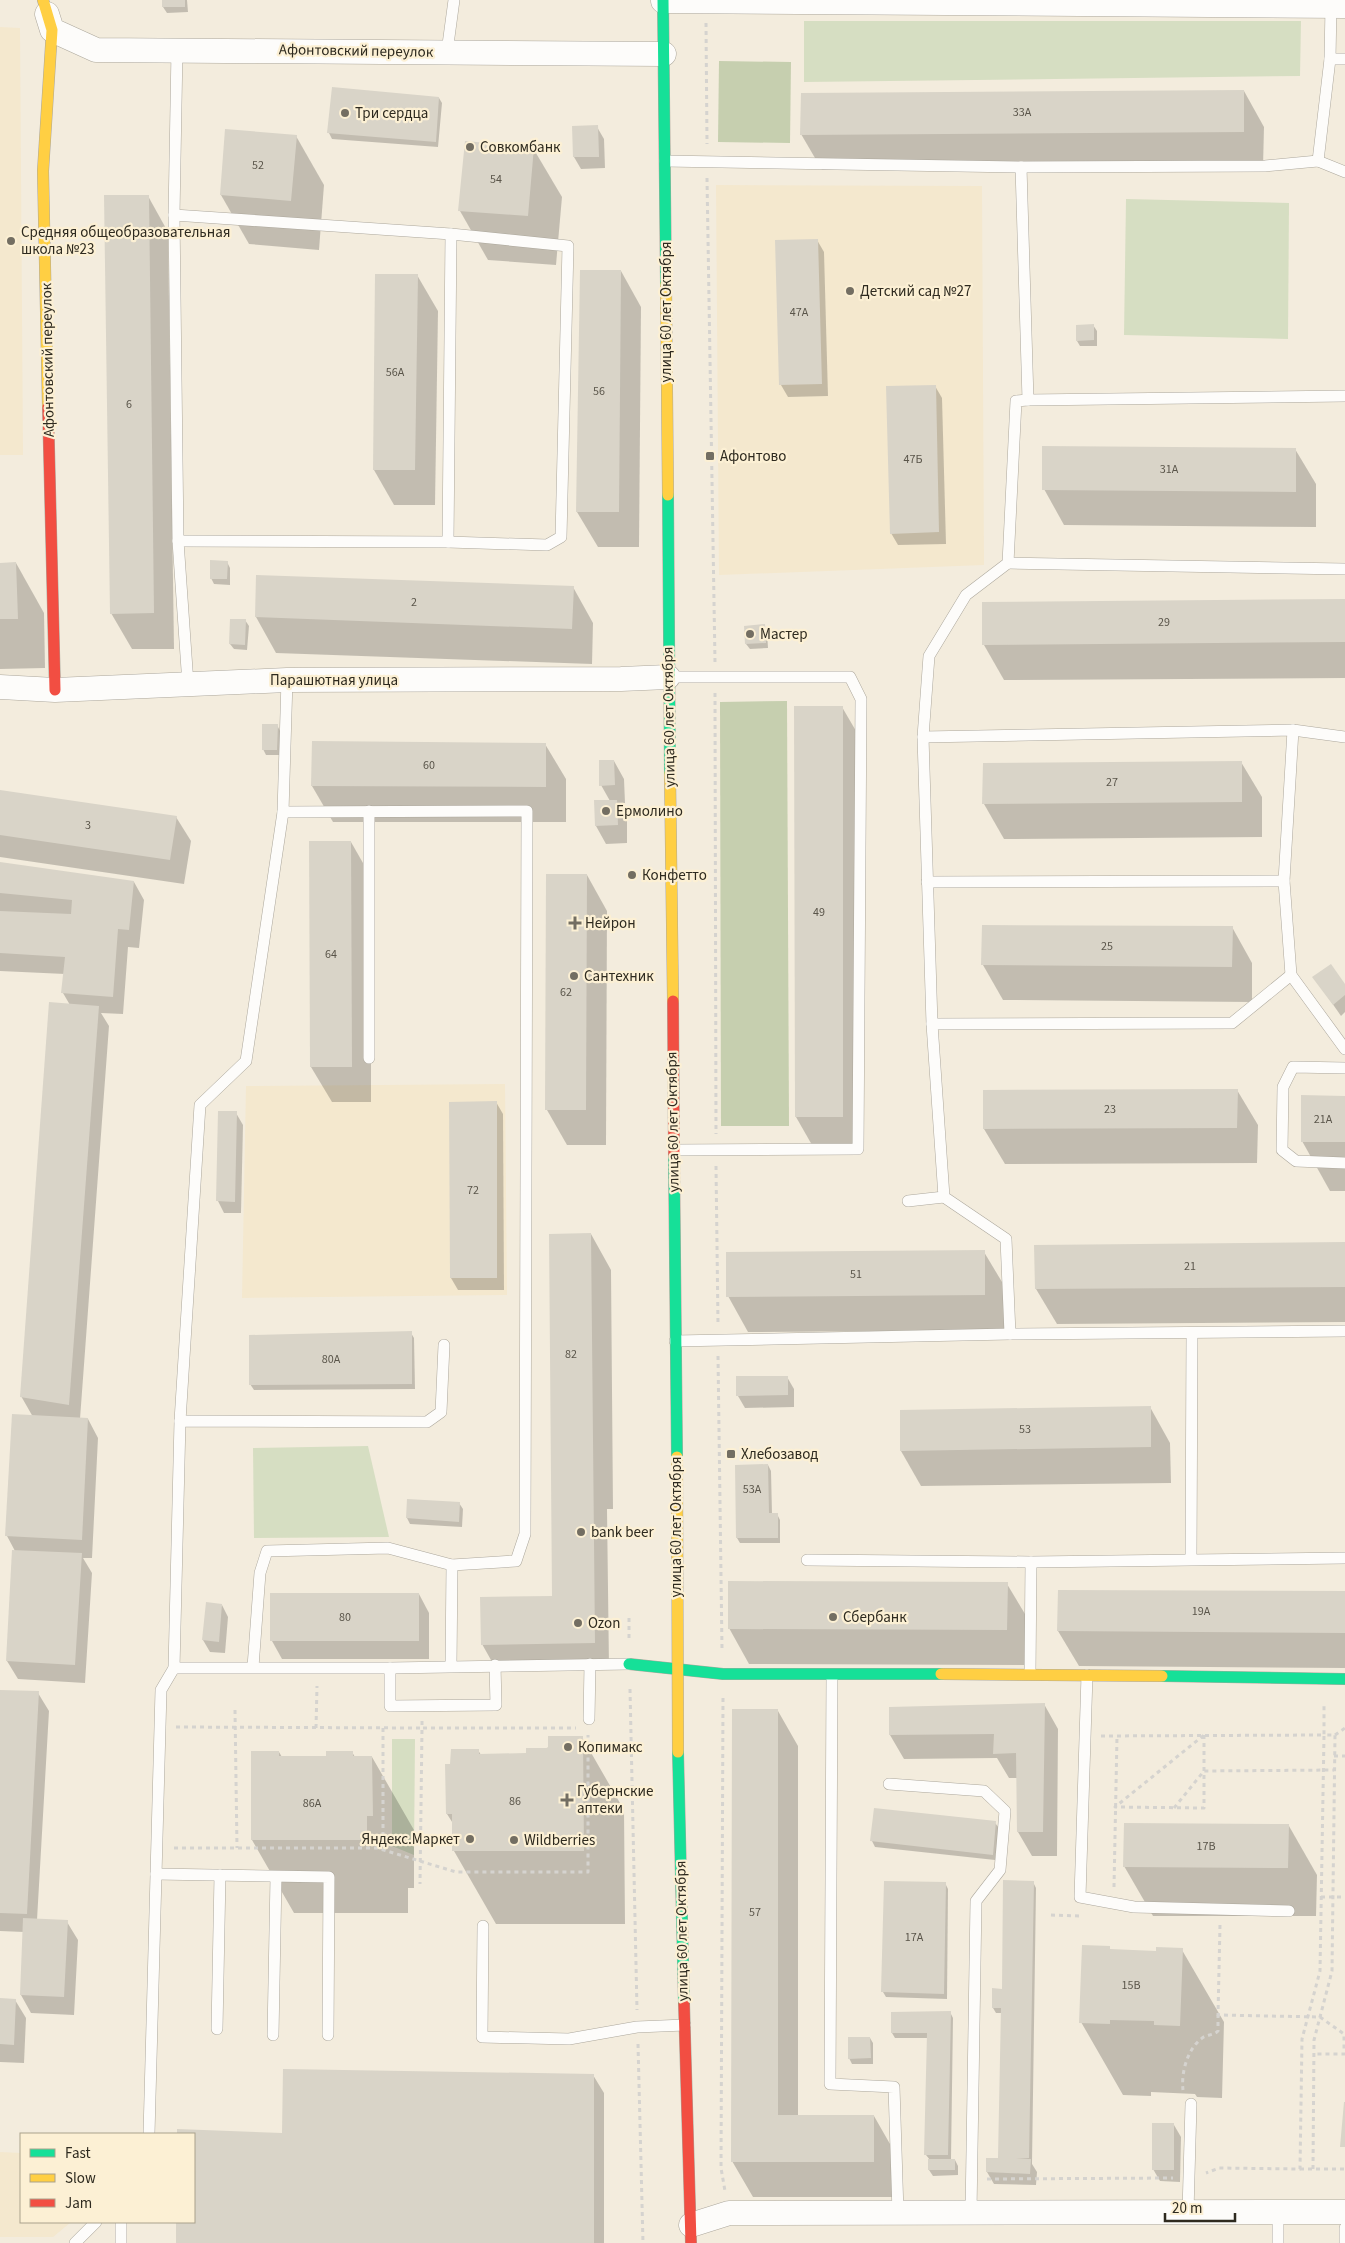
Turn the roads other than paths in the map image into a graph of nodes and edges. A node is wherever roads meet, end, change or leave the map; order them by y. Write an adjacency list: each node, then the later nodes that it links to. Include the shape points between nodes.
1 (43, 0): 6 (street, Афонтовский переулок)
2 (454, 0): 8 (lane)
3 (663, 0): 4 (street); 9 (main road, улица 60 лет Октября)
4 (706, 0): 5 (street)
5 (1338, 6): 10 (lane)
6 (52, 30): 7 (street, Афонтовский переулок, via 96,50); 28 (main road, Афонтовский переулок, via 44,171)
7 (177, 50): 8 (street, Афонтовский переулок); 16 (lane)
8 (447, 52): 9 (street, Афонтовский переулок)
9 (664, 54): 12 (main road, улица 60 лет Октября)
10 (1330, 59): 11 (lane); 13 (lane)
11 (1345, 59)
12 (665, 161): 14 (lane); 24 (main road, улица 60 лет Октября)
13 (1318, 161): 14 (lane, via 1265,166); 15 (lane)
14 (1021, 167): 19 (lane)
15 (1345, 172)
16 (174, 215): 17 (lane); 20 (lane)
17 (451, 234): 21 (lane); 21 (lane, via 568,246 561,537 547,545)
18 (1345, 396): 19 (lane)
19 (1028, 400): 22 (lane, via 1016,401)
20 (178, 541): 21 (lane); 26 (lane)
21 (448, 542)
22 (1008, 563): 23 (lane); 30 (lane, via 966,595 929,656)
23 (1345, 570)
24 (668, 677): 25 (street, Парашютная улица); 41 (main road, улица 60 лет Октября); 41 (lane, via 850,677 861,699 858,1149)
25 (287, 680): 26 (street, Парашютная улица); 32 (lane)
26 (188, 684): 28 (street, Парашютная улица)
27 (0, 687): 28 (street, Парашютная улица)
28 (55, 690)
29 (1293, 730): 30 (lane); 31 (lane); 34 (lane)
30 (923, 737): 35 (lane)
31 (1345, 737)
32 (283, 812): 33 (lane); 50 (lane, via 246,1061 200,1105)
33 (370, 812): 39 (lane); 55 (lane, via 527,811 525,1534 516,1561)
34 (1284, 881): 35 (lane); 36 (lane)
35 (927, 882): 37 (lane)
36 (1291, 975): 37 (lane, via 1232,1023); 38 (lane)
37 (932, 1024): 43 (lane)
38 (1345, 1049)
39 (369, 1058)
40 (1345, 1068): 42 (lane, via 1293,1067 1283,1087 1282,1150 1296,1161)
41 (673, 1150): 48 (main road, улица 60 лет Октября)
42 (1345, 1163)
43 (944, 1197): 44 (lane); 47 (lane, via 1006,1239)
44 (908, 1201)
45 (1345, 1331): 46 (lane)
46 (1192, 1333): 47 (lane); 53 (lane)
47 (1010, 1334): 48 (lane)
48 (675, 1341): 63 (main road, улица 60 лет Октября)
49 (444, 1345): 50 (lane, via 440,1412 427,1422)
50 (180, 1421): 61 (lane)
51 (1345, 1558): 53 (lane)
52 (807, 1560): 54 (lane)
53 (1191, 1560): 54 (lane)
54 (1031, 1562): 64 (lane)
55 (452, 1565): 58 (lane); 60 (lane, via 388,1548 268,1551 260,1573)
56 (590, 1664): 57 (lane); 59 (lane); 68 (lane)
57 (629, 1664): 63 (main road)
58 (451, 1666): 59 (lane); 62 (lane)
59 (495, 1666): 62 (lane, via 496,1705 390,1706)
60 (253, 1667): 61 (lane); 62 (lane)
61 (174, 1668): 70 (lane, via 161,1690)
62 (390, 1668)
63 (677, 1669): 65 (main road, via 723,1674); 75 (main road, улица 60 лет Октября)
64 (1030, 1674): 65 (main road); 66 (main road)
65 (832, 1675): 82 (lane, via 830,2084 894,2087)
66 (1087, 1675): 67 (main road); 73 (lane, via 1080,1897 1134,1908)
67 (1345, 1679)
68 (589, 1724)
69 (889, 1784): 85 (lane, via 984,1791 1005,1811 1000,1870 976,1901)
70 (156, 1874): 71 (lane); 80 (lane)
71 (220, 1875): 72 (lane); 76 (lane)
72 (276, 1877): 77 (lane); 78 (lane, via 330,1877)
73 (1290, 1911)
74 (483, 1926): 75 (lane, via 482,2037 569,2039 637,2027)
75 (684, 2025): 89 (main road, улица 60 лет Октября)
76 (217, 2029)
77 (273, 2035)
78 (328, 2035)
79 (1191, 2104): 83 (lane)
80 (149, 2133)
81 (1278, 2211): 83 (street); 84 (street); 92 (lane)
82 (898, 2212): 85 (street); 89 (street, via 729,2213)
83 (1188, 2212): 85 (street)
84 (1345, 2212)
85 (971, 2213)
86 (95, 2223): 90 (lane)
87 (121, 2223): 91 (lane)
88 (1345, 2228): 93 (lane)
89 (691, 2234)
90 (74, 2243)
91 (121, 2243)
92 (1278, 2243)
93 (1345, 2243)

